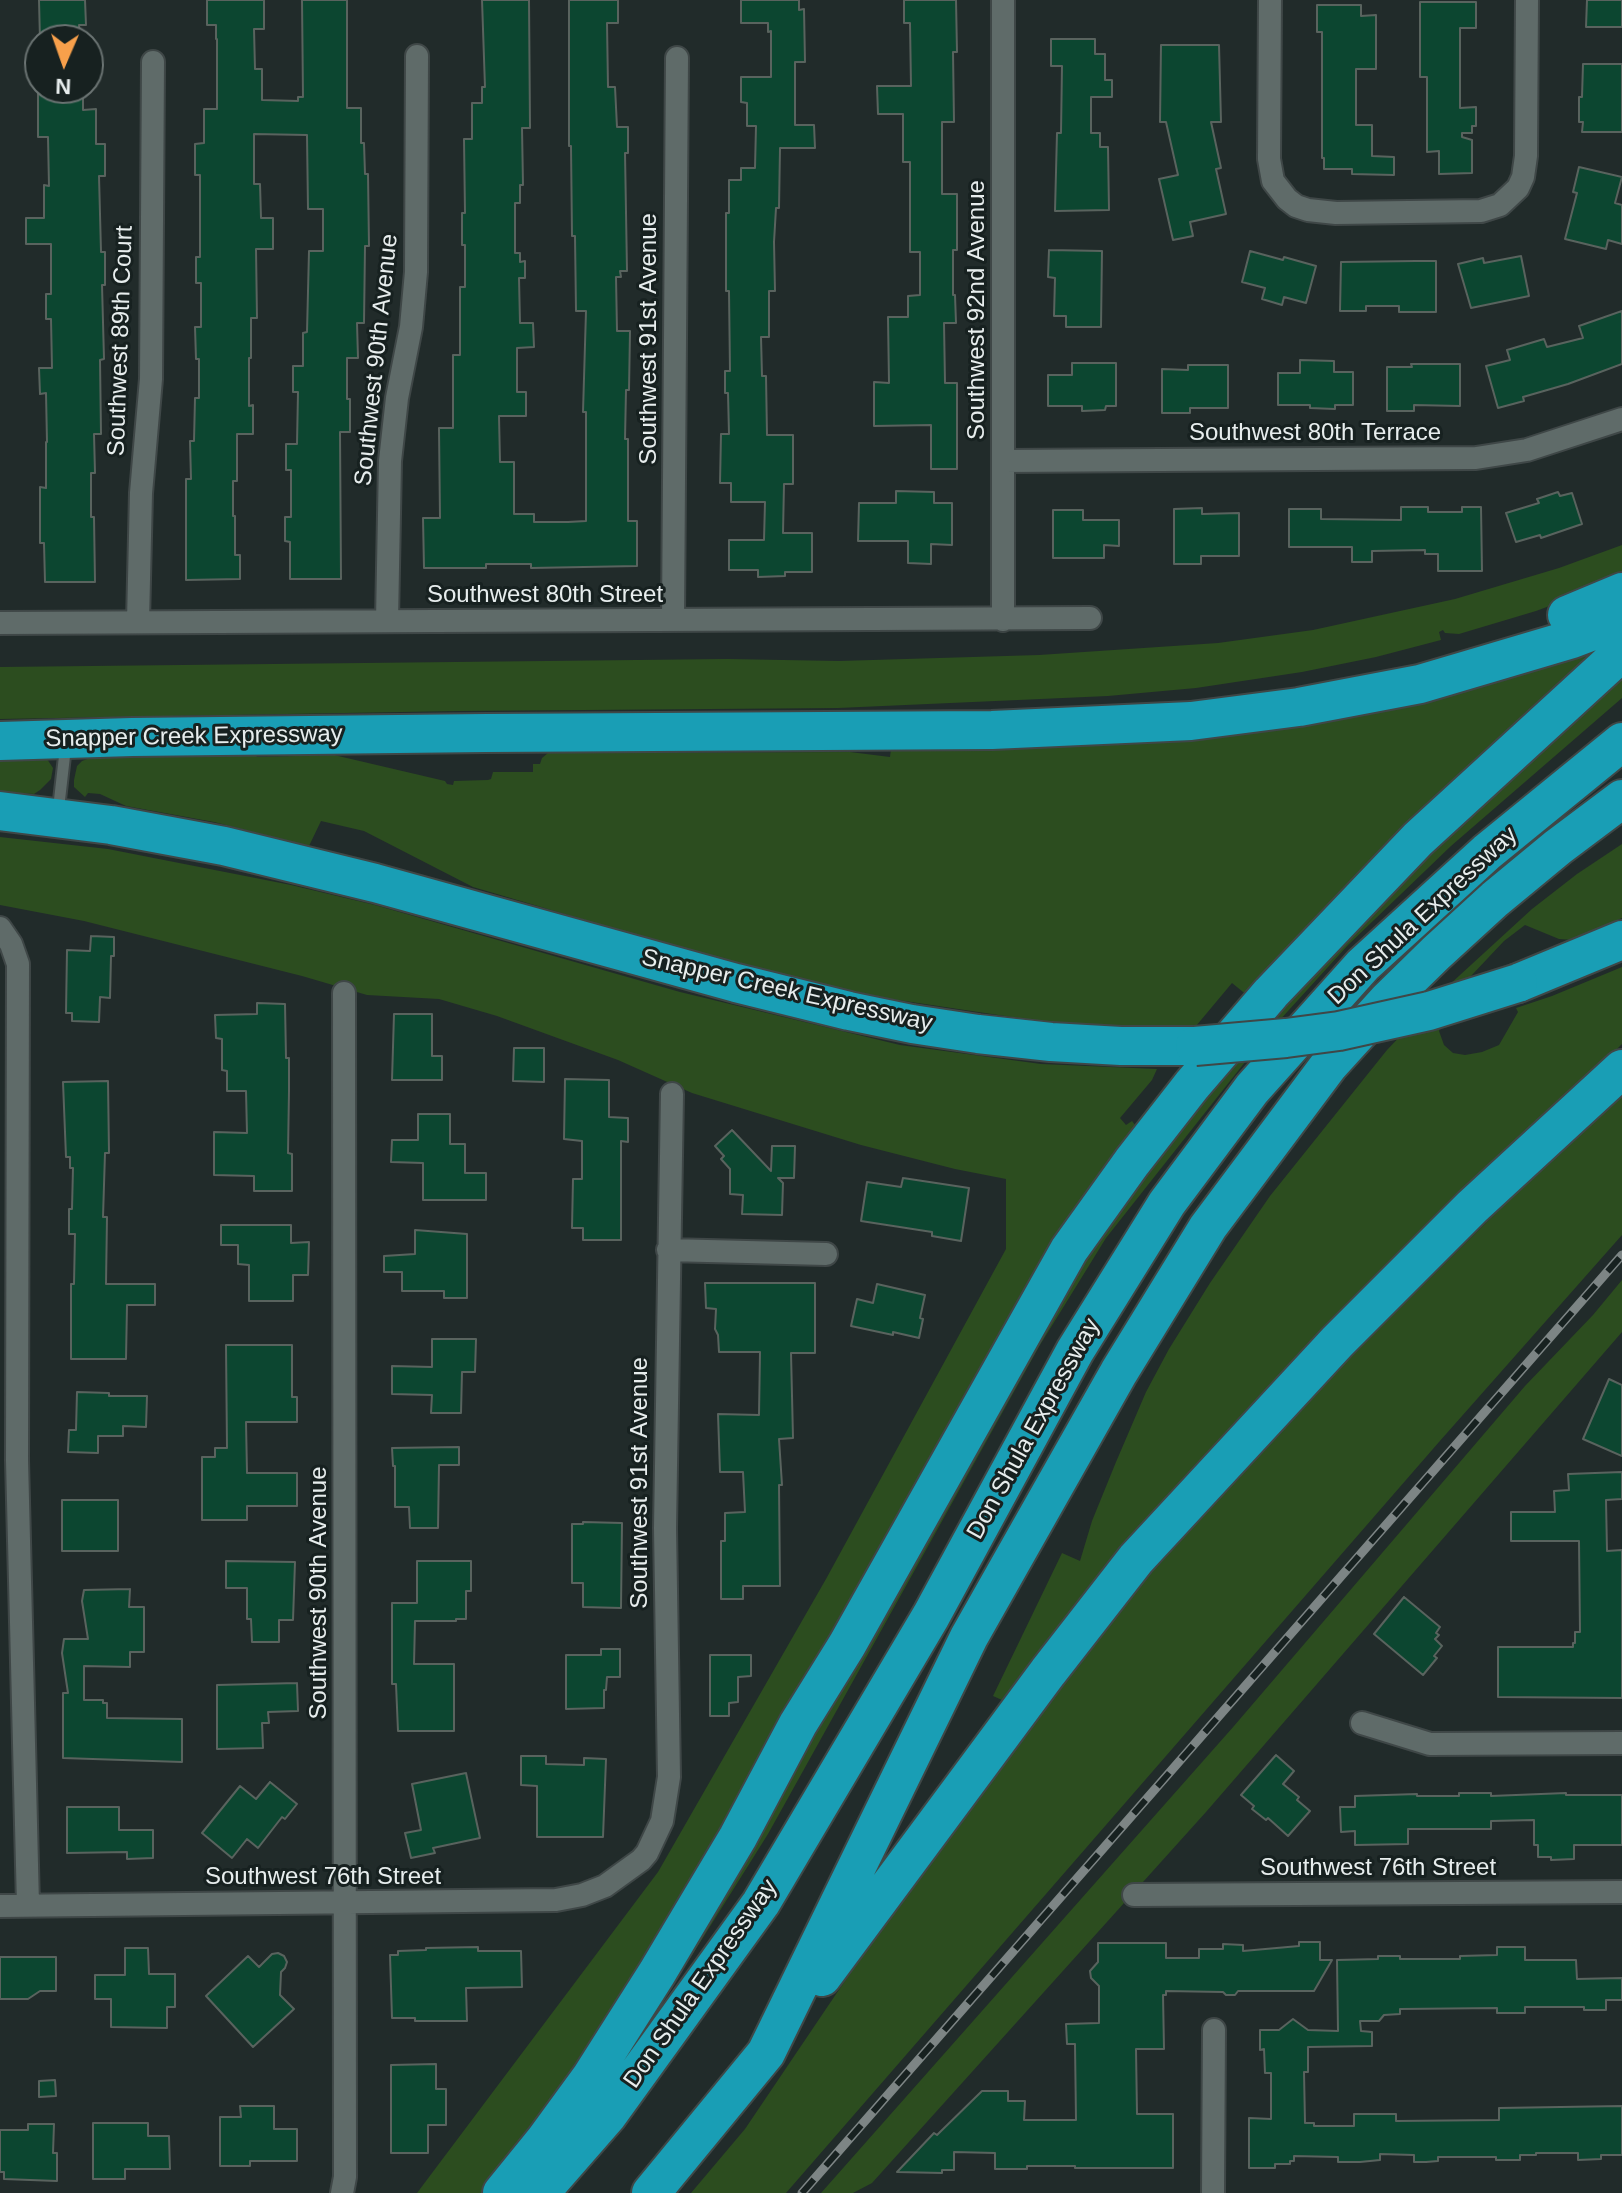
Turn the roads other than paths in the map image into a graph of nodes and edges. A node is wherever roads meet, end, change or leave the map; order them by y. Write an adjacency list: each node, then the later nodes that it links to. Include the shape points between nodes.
1 (1003, 0): 8 (street, Southwest 92nd Avenue)
2 (1270, 0): 3 (street, via 1273,181 1296,206 1336,213 1471,211 1500,205 1518,188 1525,165)
3 (1527, 0)
4 (417, 56): 14 (street, Southwest 90th Avenue, via 416,272 391,446)
5 (677, 58): 11 (street, Southwest 91st Avenue)
6 (153, 62): 15 (street, Southwest 89th Court, via 151,379)
7 (1622, 419): 8 (street, Southwest 80th Terrace, via 1527,450 1476,458)
8 (1003, 461): 12 (street, Southwest 92nd Avenue)
9 (1622, 592): 18 (highway, via 1513,636)
10 (1090, 618): 12 (street, Southwest 80th Street)
11 (673, 620): 12 (street, Southwest 80th Street); 14 (street, Southwest 80th Street)
12 (1003, 620)
13 (1622, 620): 18 (highway, Snapper Creek Expressway)
14 (387, 621): 15 (street, Southwest 80th Street)
15 (138, 622): 16 (street, Southwest 80th Street)
16 (0, 623)
17 (1622, 652): 43 (highway, via 1418,839 1252,1016 1132,1162 1069,1250 657,1973 591,2077)
18 (1420, 684): 19 (highway, Snapper Creek Expressway, via 1244,715 1071,728)
19 (67, 739): 20 (highway, Snapper Creek Expressway); 24 (lane)
20 (0, 741)
21 (1622, 742): 44 (highway, Don Shula Expressway, via 1487,852 1363,965 1252,1089 1167,1203 1075,1351 931,1616 761,1903 608,2115)
22 (1622, 799): 41 (highway, Don Shula Expressway, via 1515,882 1388,1000 1329,1065 1208,1227 969,1637)
23 (0, 811): 24 (highway, Snapper Creek Expressway)
24 (57, 818): 26 (highway, Snapper Creek Expressway, bridge, via 172,835 304,864 881,1018 1051,1042 1195,1046 1339,1031 1518,983)
25 (0, 928): 38 (street, via 18,964 17,1460)
26 (1622, 940)
27 (344, 993): 37 (street, Southwest 90th Avenue)
28 (1622, 1069): 41 (highway, via 1472,1207 1349,1331 1136,1559)
29 (672, 1094): 30 (street, Southwest 91st Avenue)
30 (668, 1250): 31 (street); 34 (street, Southwest 91st Avenue, via 669,1777 662,1821)
31 (826, 1254)
32 (1362, 1723): 33 (street, via 1430,1744)
33 (1622, 1743)
34 (638, 1864): 37 (street, Southwest 76th Street, via 590,1893 556,1900)
35 (1622, 1892): 36 (street, Southwest 76th Street)
36 (1134, 1895)
37 (344, 1903): 38 (street, Southwest 76th Street); 42 (street, Southwest 90th Avenue)
38 (28, 1905): 39 (street, Southwest 76th Street)
39 (0, 1906)
40 (1214, 2030): 46 (street)
41 (766, 2053): 45 (highway, Don Shula Expressway)
42 (342, 2193)
43 (502, 2193)
44 (540, 2193)
45 (651, 2193)
46 (1213, 2193)

